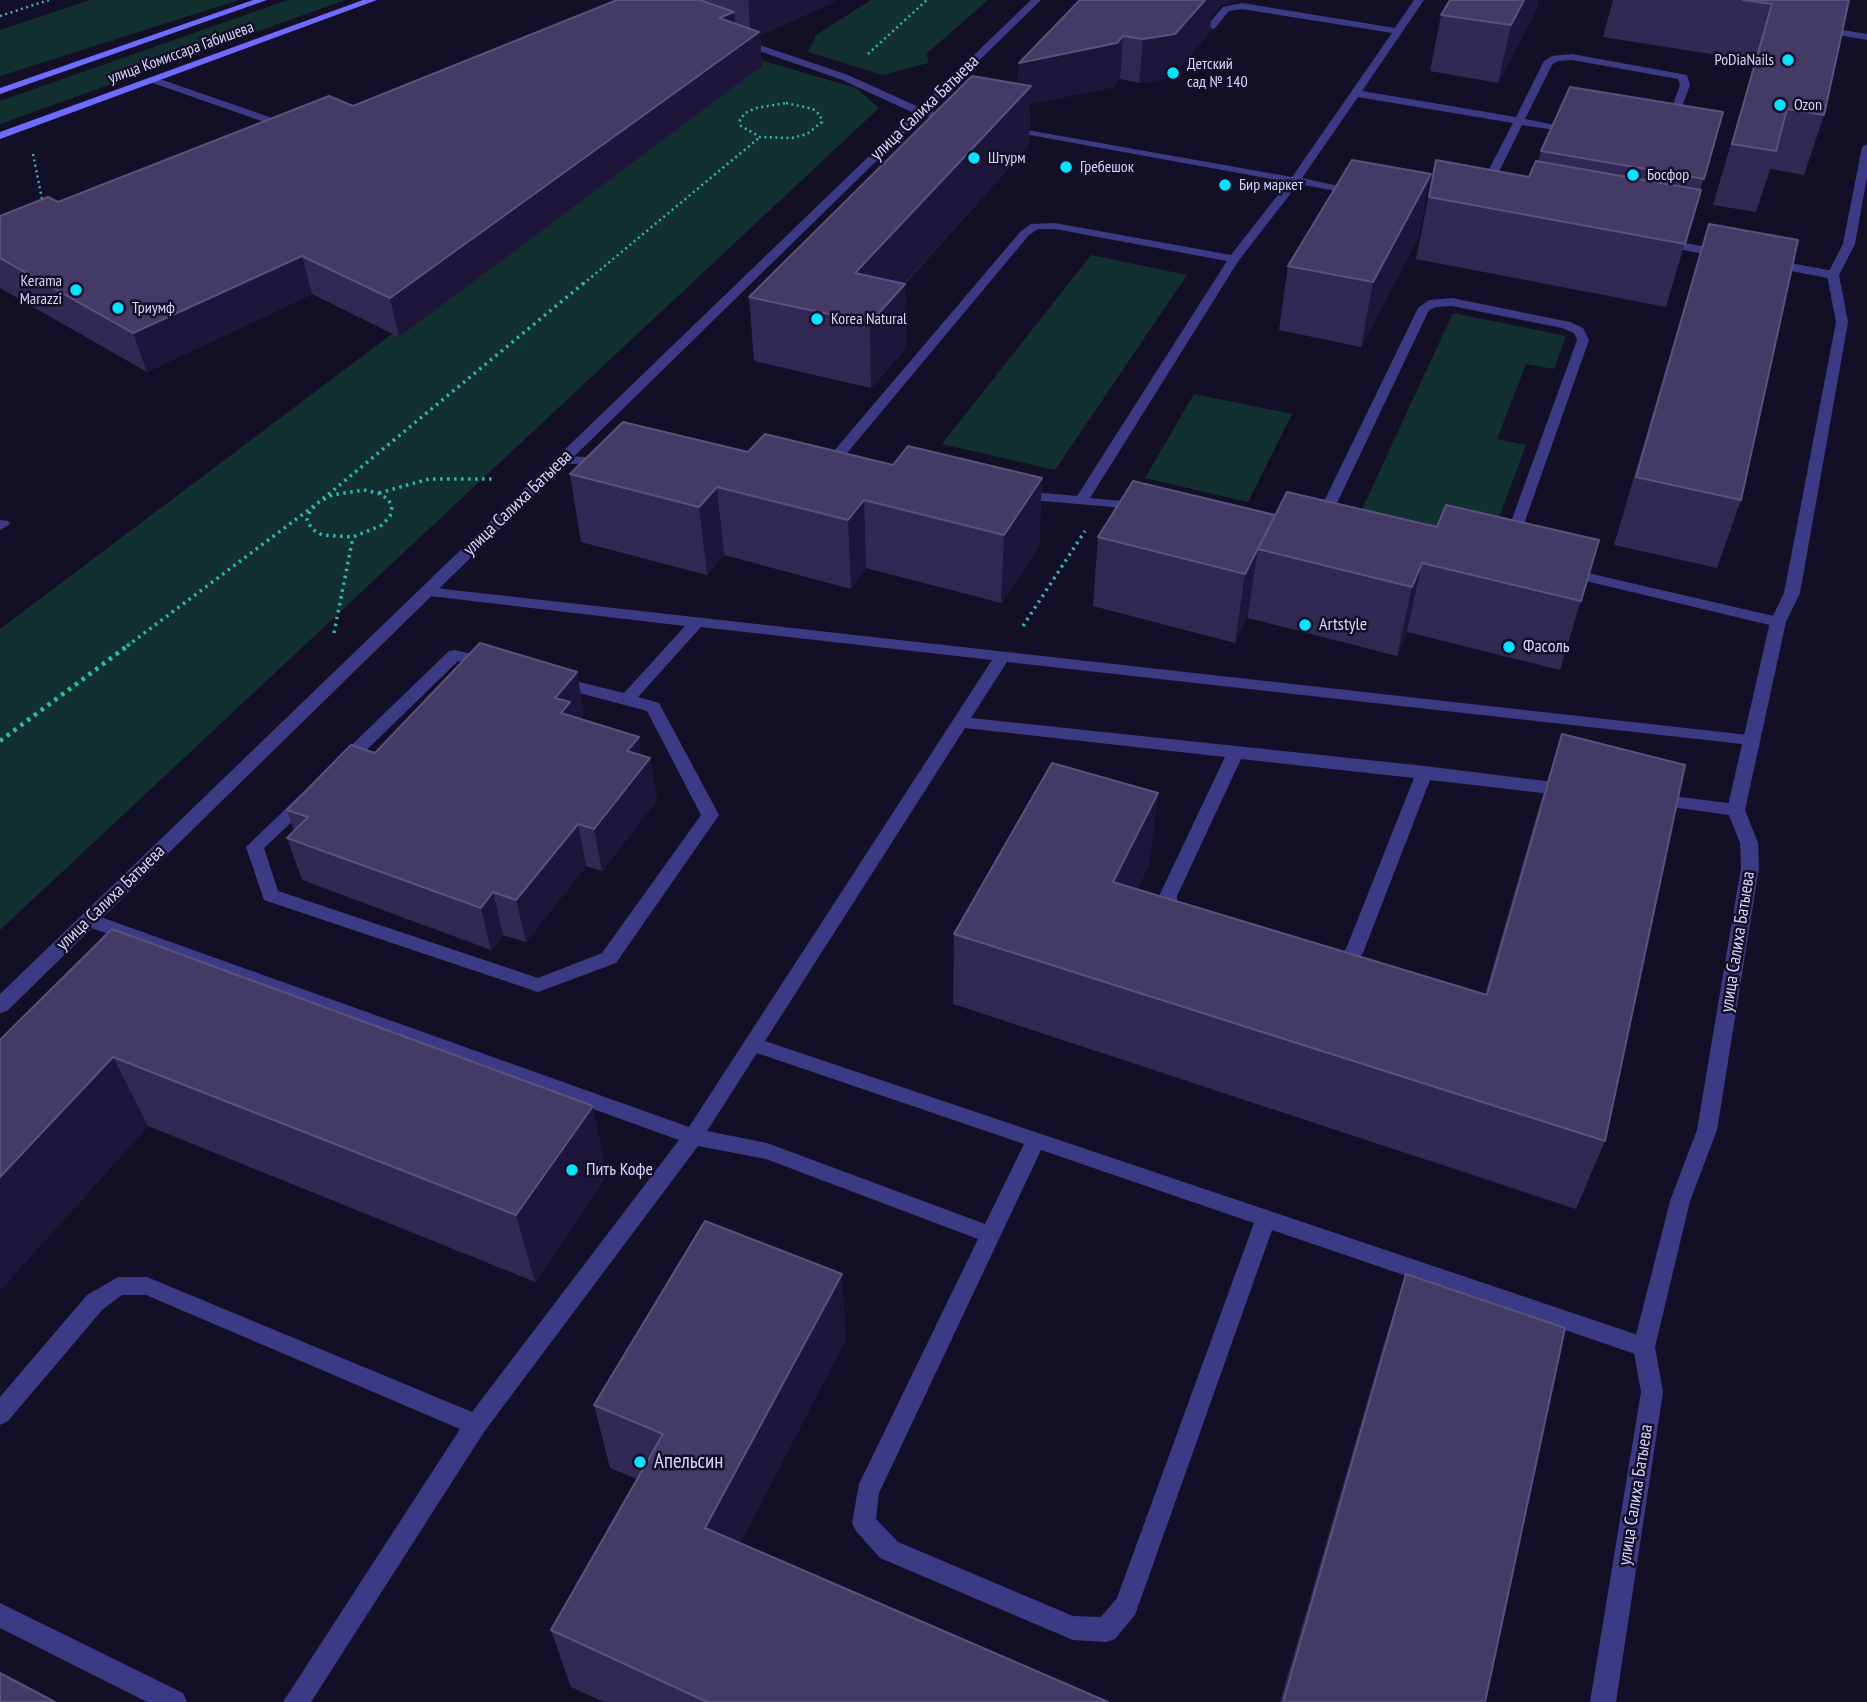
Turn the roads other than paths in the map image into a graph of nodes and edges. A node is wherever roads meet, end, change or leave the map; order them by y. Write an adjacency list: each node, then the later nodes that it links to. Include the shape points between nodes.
1 (262, 0): 11 (street, улица Комиссара Габишева)
2 (372, 0): 10 (street, улица Комиссара Габишева)
3 (1036, 0): 13 (street, улица Салиха Батыева)
4 (1419, 0): 7 (street)
5 (1211, 27): 7 (street, via 1226,9 1242,6)
6 (1813, 28): 9 (street)
7 (1398, 31): 12 (street)
8 (726, 36): 13 (street, via 844,77)
9 (1867, 37)
10 (154, 80): 16 (street); 20 (street, улица Комиссара Габишева)
11 (0, 91)
12 (1355, 93): 14 (street); 22 (street)
13 (920, 112): 15 (street); 30 (street, улица Салиха Батыева)
14 (1519, 121): 18 (street); 19 (street, via 1548,63 1572,57 1683,78 1685,86); 24 (street)
15 (974, 122)
16 (277, 123)
17 (1000, 127): 22 (street)
18 (1588, 132)
19 (1667, 135)
20 (0, 136)
21 (1867, 147): 29 (street, via 1849,244)
22 (1295, 181): 23 (street); 27 (street)
23 (1371, 195)
24 (1475, 208)
25 (1648, 240): 26 (street)
26 (1740, 257)
27 (1234, 259): 32 (street, via 1035,226); 34 (street)
28 (1754, 260): 29 (street)
29 (1833, 275): 41 (street, via 1842,322 1792,593)
30 (563, 460): 31 (street); 39 (street, улица Салиха Батыева)
31 (617, 463)
32 (822, 475)
33 (999, 493): 34 (street)
34 (1081, 501): 35 (street)
35 (1161, 509)
36 (1320, 525): 37 (street, via 1424,308 1452,302 1566,324 1583,340)
37 (1505, 557)
38 (1557, 570): 41 (street)
39 (426, 592): 40 (street); 53 (street, улица Салиха Батыева)
40 (697, 622): 42 (street); 45 (street)
41 (1778, 622): 47 (street)
42 (1003, 656): 46 (street); 47 (street)
43 (508, 668): 45 (street, via 455,655 255,847 270,895 538,985 609,958 710,816 653,707)
44 (548, 679): 45 (street)
45 (627, 699)
46 (962, 722): 48 (street); 57 (street)
47 (1751, 740): 52 (street)
48 (1236, 751): 49 (street); 54 (street, via 1168,896 1168,912)
49 (1425, 772): 50 (street); 55 (street, via 1354,953 1343,963)
50 (1587, 792)
51 (1641, 799): 52 (street)
52 (1736, 810): 62 (street, улица Салиха Батыева, via 1749,843 1750,868 1712,1102 1707,1130 1680,1202)
53 (89, 920): 56 (street, улица Салиха Батыева); 58 (street)
54 (1188, 924)
55 (1308, 961)
56 (0, 1006)
57 (753, 1044): 58 (street); 59 (street)
58 (693, 1136): 61 (street, via 767,1151); 64 (street)
59 (1036, 1140): 60 (street); 61 (street)
60 (1266, 1218): 61 (street, via 1126,1605 1106,1630 1073,1628 890,1550 864,1522 867,1492); 62 (street)
61 (990, 1235)
62 (1644, 1347): 68 (street, улица Салиха Батыева, via 1652,1392)
63 (0, 1414): 64 (street, via 95,1302 118,1286 147,1286)
64 (476, 1425): 67 (street)
65 (0, 1615): 66 (street)
66 (174, 1702)
67 (296, 1702)
68 (1603, 1702)

